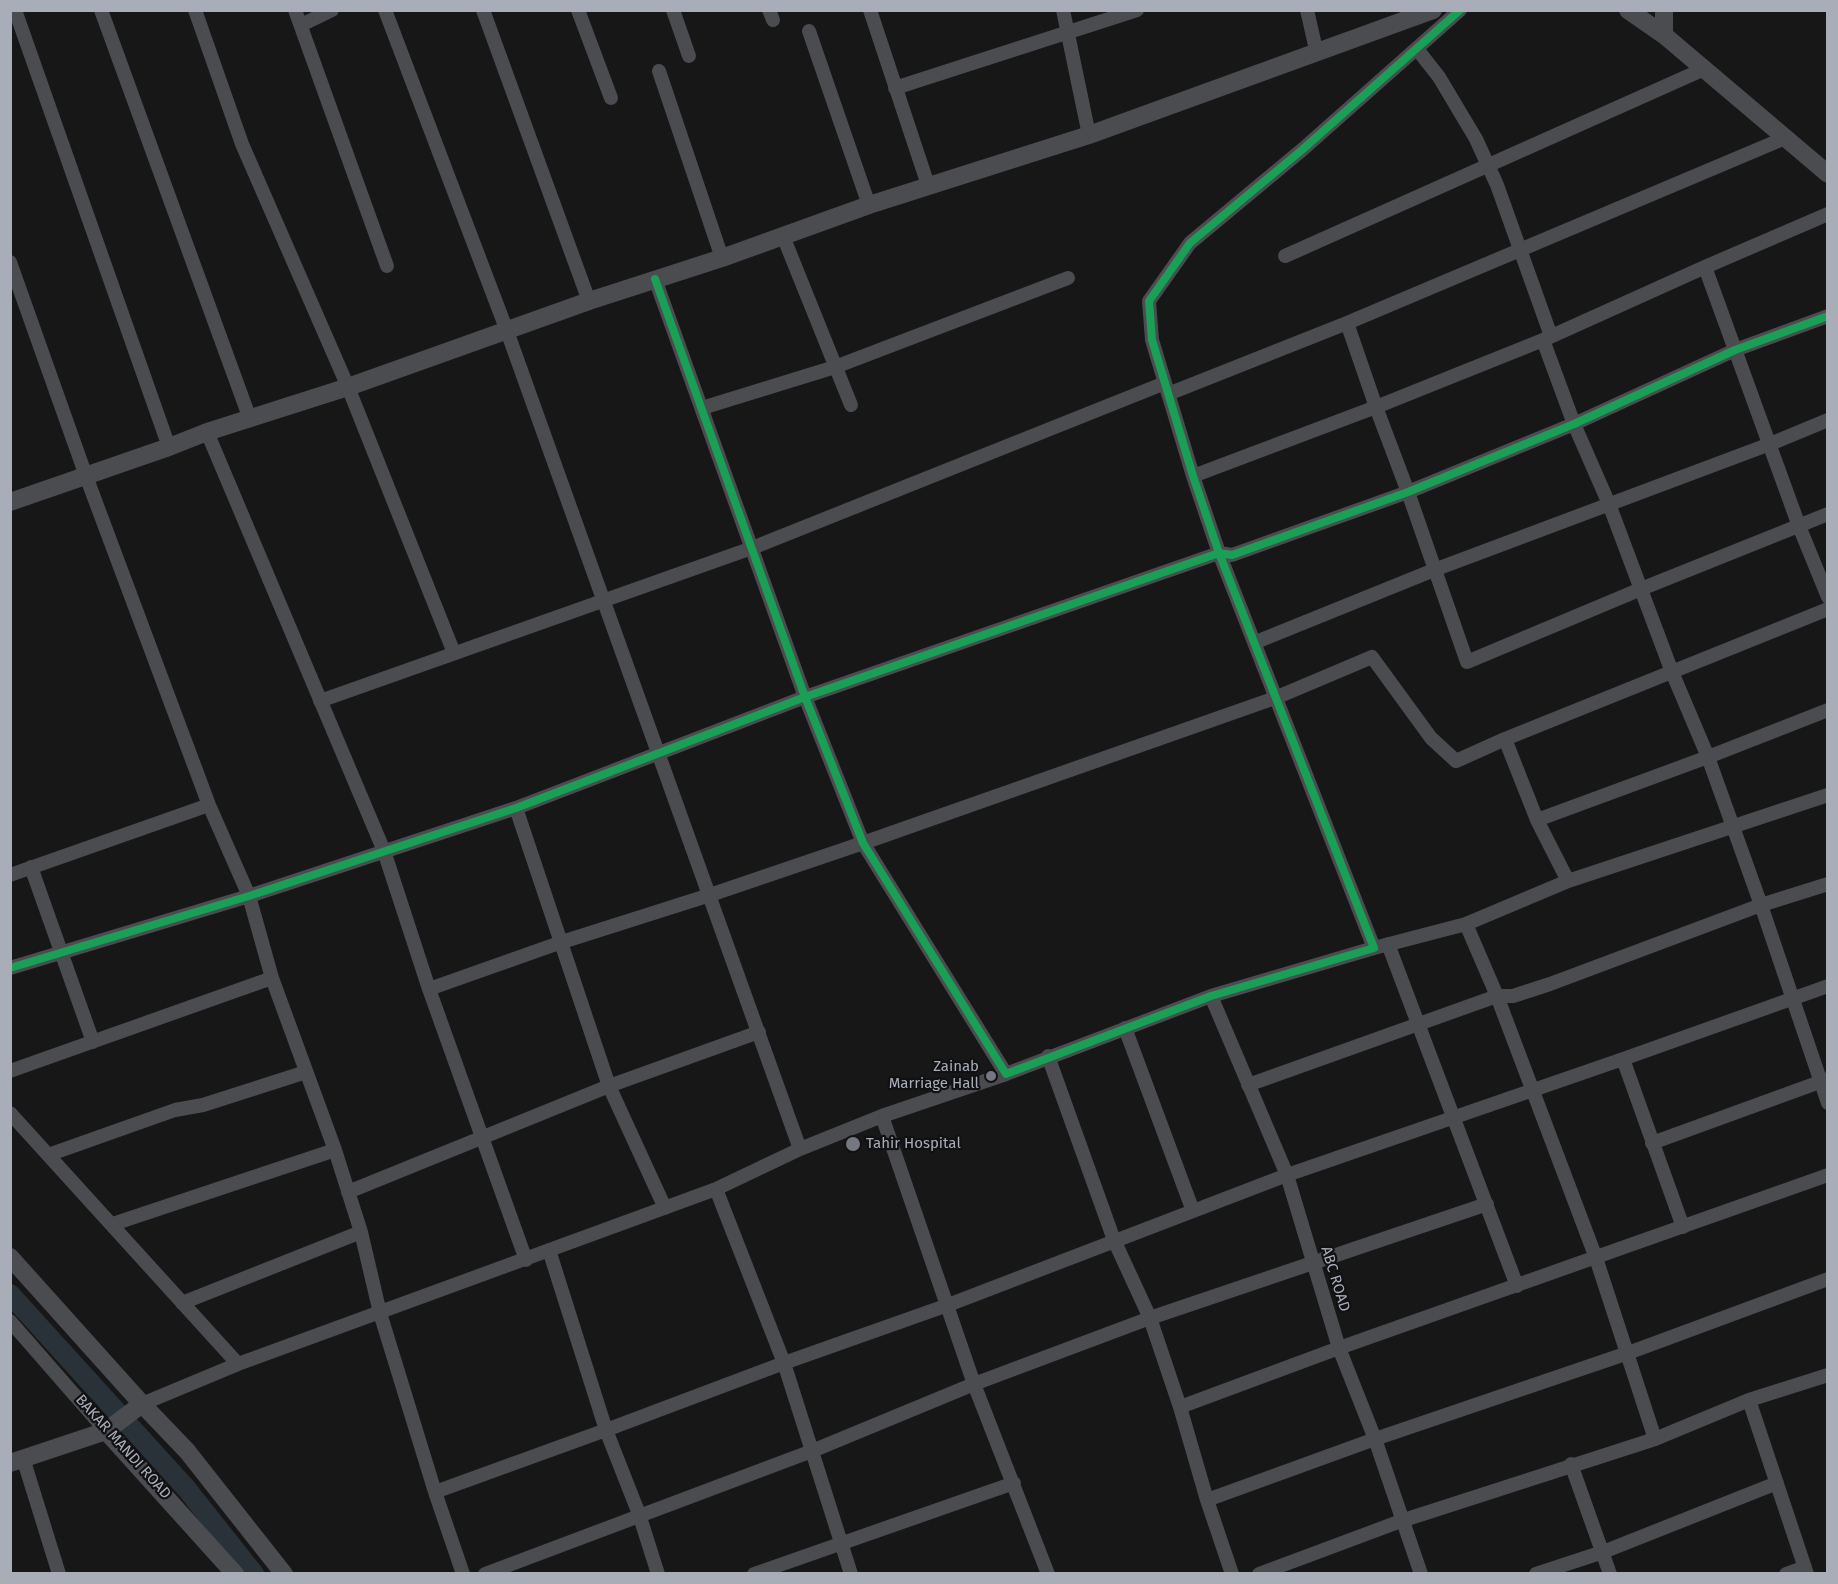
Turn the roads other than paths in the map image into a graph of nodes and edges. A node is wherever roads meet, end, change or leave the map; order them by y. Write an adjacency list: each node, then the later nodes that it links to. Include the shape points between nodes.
1 (15, 10): 62 (street)
2 (101, 10): 57 (street)
3 (195, 10): 52 (street, via 242,144)
4 (296, 10): 18 (street)
5 (332, 10): 18 (street)
6 (385, 10): 48 (street)
7 (483, 10): 45 (street)
8 (578, 10): 28 (street)
9 (673, 10): 24 (street)
10 (870, 10): 27 (street)
11 (1063, 10): 20 (street)
12 (1137, 10): 20 (street)
13 (1307, 10): 23 (street)
14 (1433, 10): 23 (street)
15 (1460, 10): 22 (street)
16 (1628, 10): 21 (street)
17 (1664, 10): 21 (street)
18 (301, 25): 41 (street)
19 (809, 31): 34 (street)
20 (1068, 32): 27 (street); 29 (street)
21 (1664, 35): 25 (street)
22 (1417, 49): 31 (street, via 1439,77); 53 (street, via 1191,243 1149,302 1152,340)
23 (1317, 54): 29 (street)
24 (689, 56)
25 (1704, 69): 30 (street); 31 (street)
26 (659, 71): 39 (street)
27 (895, 88): 33 (street)
28 (611, 98)
29 (1089, 135): 33 (street)
30 (1785, 138): 32 (street); 37 (street)
31 (1488, 166): 37 (street); 38 (street)
32 (1827, 174)
33 (928, 185): 34 (street)
34 (869, 205): 36 (street)
35 (1827, 214): 42 (street)
36 (783, 236): 39 (street); 51 (street)
37 (1520, 250): 47 (street); 49 (street)
38 (1285, 256)
39 (722, 258): 44 (street)
40 (10, 261): 63 (street)
41 (387, 266)
42 (1705, 267): 49 (street); 50 (street)
43 (1068, 278): 51 (street)
44 (655, 279): 45 (street); 56 (street)
45 (590, 301): 48 (street)
46 (1827, 316): 50 (street)
47 (1347, 323): 53 (street); 55 (street)
48 (507, 331): 52 (street); 75 (street)
49 (1547, 338): 55 (street); 59 (street)
50 (1735, 350): 59 (street); 61 (street)
51 (836, 367): 54 (street); 56 (street)
52 (348, 387): 57 (street); 78 (street)
53 (1167, 388): 64 (street); 70 (street)
54 (851, 405)
55 (1376, 407): 64 (street); 65 (street)
56 (702, 408): 70 (street)
57 (250, 419): 60 (street)
58 (1827, 420): 61 (street)
59 (1574, 424): 65 (street); 67 (street)
60 (207, 432): 62 (street); 82 (street)
61 (1770, 444): 67 (street); 69 (street)
62 (169, 447): 63 (street)
63 (86, 476): 66 (street); 88 (street)
64 (1193, 476): 71 (street)
65 (1408, 492): 71 (street, via 1232,555); 72 (street)
66 (10, 502)
67 (1609, 504): 72 (street); 73 (street)
68 (1827, 514): 69 (street)
69 (1799, 526): 73 (street); 74 (street)
70 (752, 548): 75 (street); 80 (street)
71 (1219, 553): 77 (street); 80 (street)
72 (1434, 570): 73 (street, via 1467,662); 77 (street)
73 (1641, 589): 79 (street)
74 (1827, 597)
75 (604, 601): 78 (street); 85 (street)
76 (1827, 609): 79 (street)
77 (1256, 642): 81 (street)
78 (454, 653): 82 (street)
79 (1672, 672): 84 (street); 86 (street)
80 (805, 697): 85 (street); 92 (street)
81 (1275, 698): 84 (street, via 1372,657 1431,738 1456,761); 92 (street); 104 (street)
82 (320, 701): 93 (street)
83 (1827, 710): 86 (street)
84 (1505, 739): 90 (street)
85 (657, 753): 89 (street); 98 (street)
86 (1708, 757): 90 (street); 91 (street)
87 (1827, 795): 91 (street)
88 (209, 805): 94 (street); 99 (street)
89 (516, 807): 93 (street); 102 (street)
90 (1537, 820): 96 (street)
91 (1733, 827): 96 (street); 100 (street)
92 (863, 843): 98 (street); 121 (street)
93 (384, 851): 99 (street); 109 (street)
94 (31, 867): 95 (street); 105 (street)
95 (10, 874)
96 (1568, 881): 101 (street)
97 (1827, 884): 100 (street)
98 (710, 895): 102 (street); 115 (street)
99 (249, 896): 105 (street); 107 (street)
100 (1761, 905): 111 (street, via 1550,984 1513,996); 112 (street)
101 (1466, 924): 103 (street); 111 (street)
102 (562, 942): 109 (street); 124 (street)
103 (1388, 944): 104 (street); 113 (street)
104 (1374, 948): 110 (street)
105 (61, 952): 106 (street); 116 (street)
106 (10, 969)
107 (272, 978): 116 (street); 120 (street)
108 (1827, 986): 112 (street)
109 (429, 988): 130 (street)
110 (1211, 996): 114 (street); 123 (street, ABC ROAD)
111 (1497, 996): 113 (street); 125 (street)
112 (1792, 999): 118 (street); 122 (street)
113 (1418, 1024): 123 (street); 129 (street)
114 (1125, 1028): 117 (street); 141 (street)
115 (759, 1032): 124 (street); 132 (street)
116 (93, 1042): 119 (street)
117 (1048, 1056): 121 (street); 145 (street)
118 (1623, 1059): 125 (street); 131 (street)
119 (10, 1071)
120 (306, 1072): 133 (street); 134 (street, via 214,1102 175,1110)
121 (1006, 1074): 128 (street)
122 (1824, 1080): 126 (street); 131 (street)
123 (1248, 1085): 135 (street, ABC ROAD)
124 (609, 1086): 130 (street); 140 (street)
125 (1531, 1090): 129 (street); 148 (street)
126 (1827, 1104)
127 (10, 1113): 134 (street)
128 (882, 1116): 132 (street); 154 (street)
129 (1454, 1117): 135 (street); 139 (street)
130 (482, 1137): 138 (street); 149 (street)
131 (1652, 1143): 143 (street)
132 (800, 1149): 137 (street)
133 (334, 1150): 138 (street); 142 (street)
134 (48, 1155): 142 (street)
135 (1287, 1175): 141 (street); 150 (street, ABC ROAD)
136 (1827, 1175): 143 (street)
137 (716, 1189): 140 (street); 160 (street)
138 (348, 1192): 144 (street)
139 (1487, 1204): 150 (street); 152 (street)
140 (665, 1208): 146 (street)
141 (1193, 1211): 145 (street)
142 (113, 1224): 153 (street)
143 (1683, 1227): 148 (street)
144 (360, 1232): 153 (street); 155 (street)
145 (1114, 1240): 154 (street); 156 (street)
146 (549, 1250): 149 (street); 167 (street)
147 (10, 1257): 165 (street)
148 (1596, 1258): 152 (street); 159 (street)
149 (526, 1260): 155 (street)
150 (1313, 1262): 156 (street); 158 (street, ABC ROAD)
151 (1827, 1279): 159 (street)
152 (1517, 1286): 158 (street)
153 (182, 1303): 161 (street)
154 (948, 1305): 160 (street); 163 (street)
155 (380, 1313): 161 (street); 176 (street)
156 (1150, 1318): 163 (street); 166 (street)
157 (10, 1321): 168 (street, BAKAR MANDI ROAD)
158 (1339, 1348): 166 (street); 169 (street, ABC ROAD)
159 (1628, 1353): 169 (street); 170 (street)
160 (783, 1363): 167 (street); 171 (street)
161 (238, 1364): 165 (street)
162 (1827, 1375): 164 (street)
163 (974, 1384): 171 (street); 174 (street)
164 (1749, 1400): 170 (street); 175 (street)
165 (142, 1404): 168 (street); 186 (street, via 188,1451)
166 (1180, 1407): 177 (street)
167 (606, 1430): 176 (street); 178 (street)
168 (106, 1431): 172 (street); 185 (street, BAKAR MANDI ROAD)
169 (1375, 1439): 177 (street); 179 (street, ABC ROAD)
170 (1655, 1439): 173 (street)
171 (812, 1450): 178 (street); 180 (street)
172 (17, 1461): 184 (street)
173 (1571, 1464): 179 (street); 181 (street)
174 (1014, 1483): 180 (street); 183 (street)
175 (1777, 1483): 181 (street); 182 (street)
176 (435, 1492): 187 (street)
177 (1207, 1500): 192 (street)
178 (639, 1515): 188 (street); 189 (street)
179 (1401, 1521): 193 (street); 194 (street, ABC ROAD)
180 (842, 1543): 190 (street); 191 (street)
181 (1603, 1552): 195 (street); 196 (street)
182 (1806, 1570): 197 (street)
183 (1044, 1573)
184 (59, 1574)
185 (235, 1574)
186 (284, 1574)
187 (463, 1574)
188 (485, 1574)
189 (658, 1574)
190 (754, 1574)
191 (851, 1574)
192 (1232, 1574)
193 (1259, 1574)
194 (1421, 1574)
195 (1536, 1574)
196 (1610, 1574)
197 (1786, 1574)

